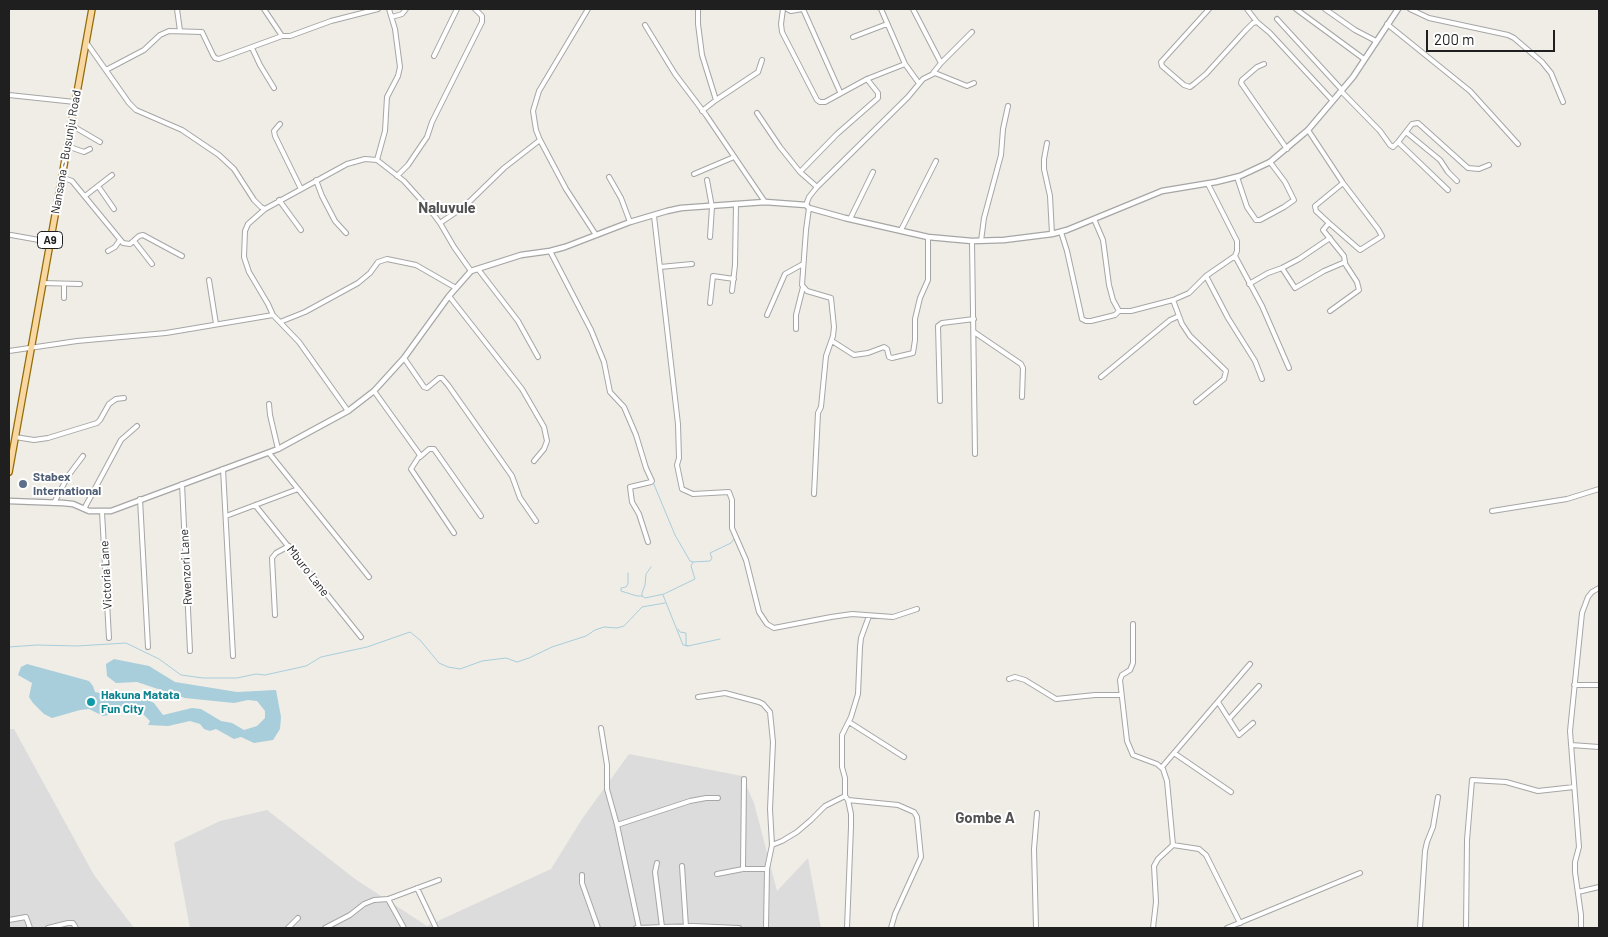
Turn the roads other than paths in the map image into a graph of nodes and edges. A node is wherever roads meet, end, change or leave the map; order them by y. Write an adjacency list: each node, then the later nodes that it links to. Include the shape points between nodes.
1 (92, 9): 33 (main road, Nansana - Busunju Road / A9)
2 (177, 9): 28 (street)
3 (264, 9): 30 (street)
4 (378, 9): 30 (street)
5 (389, 9): 22 (street)
6 (406, 9): 22 (street)
7 (457, 9): 35 (street)
8 (475, 9): 79 (street, via 483,19 427,137)
9 (588, 9): 62 (street, via 539,90 533,111)
10 (698, 9): 51 (street, via 702,55)
11 (783, 9): 48 (street, via 782,32 817,100 825,102)
12 (787, 9): 13 (street)
13 (802, 9): 48 (street)
14 (881, 9): 25 (street)
15 (914, 9): 38 (street)
16 (1209, 9): 24 (street, via 1161,62 1187,87 1206,74)
17 (1248, 9): 24 (street)
18 (1296, 9): 36 (street)
19 (1325, 9): 32 (street)
20 (1398, 9): 26 (street)
21 (1410, 9): 54 (street, via 1429,18 1514,38 1551,73)
22 (392, 17): 71 (street, via 400,66 387,97 385,131)
23 (1276, 19): 47 (street)
24 (1257, 22): 52 (street)
25 (887, 24): 31 (street); 39 (street)
26 (1387, 24): 32 (street); 66 (street, via 1470,91)
27 (645, 25): 56 (street)
28 (180, 31): 34 (street, via 203,33 215,58 225,58); 41 (street, via 160,35 144,50)
29 (972, 32): 38 (street)
30 (282, 36): 34 (street)
31 (853, 37)
32 (1376, 41): 36 (street)
33 (86, 42): 41 (street); 53 (main road, Nansana - Busunju Road / A9)
34 (252, 48): 46 (street)
35 (434, 56)
36 (1364, 59): 47 (street)
37 (762, 60): 51 (street, via 758,72)
38 (941, 63): 42 (street)
39 (905, 64): 43 (street); 44 (street)
40 (1264, 64): 69 (street, via 1241,83)
41 (106, 70): 99 (street, via 136,110 182,130 219,155 234,169 254,200)
42 (933, 73): 44 (street); 45 (street, via 967,86)
43 (867, 79): 48 (street); 75 (street, via 878,93 878,98)
44 (918, 82): 89 (street)
45 (974, 83)
46 (274, 88)
47 (1342, 90): 49 (street)
48 (840, 92)
49 (1337, 94): 52 (street); 64 (street, via 1342,92 1391,147)
50 (9, 95): 53 (street)
51 (716, 100): 56 (street)
52 (1332, 100): 60 (street)
53 (75, 102): 59 (main road, Nansana - Busunju Road / A9)
54 (1563, 102)
55 (1008, 106): 118 (street, via 1001,155)
56 (702, 110): 70 (street)
57 (757, 113): 75 (street)
58 (280, 124): 90 (street, via 274,131 275,136)
59 (71, 125): 63 (street); 67 (main road, Nansana - Busunju Road / A9)
60 (1308, 130): 69 (street); 86 (street)
61 (1406, 132): 64 (street); 74 (street, via 1412,124 1418,123 1468,168 1479,170); 85 (street, via 1440,160)
62 (540, 140): 104 (street, via 504,168 465,206); 112 (street)
63 (100, 142)
64 (1398, 142): 91 (street)
65 (1047, 143): 110 (street, via 1044,169 1050,196)
66 (1518, 144)
67 (67, 146): 68 (street, via 84,152); 81 (main road, Nansana - Busunju Road / A9)
68 (90, 149)
69 (1287, 149): 73 (street)
70 (734, 157): 77 (street); 94 (street)
71 (377, 160): 79 (street); 83 (street, via 347,164)
72 (936, 162): 107 (street)
73 (1270, 162): 82 (street); 82 (street, via 1294,200 1260,220 1256,220 1246,207)
74 (1490, 165)
75 (800, 172): 89 (street)
76 (873, 172): 101 (street)
77 (694, 174)
78 (112, 175): 88 (street)
79 (397, 176): 104 (street)
80 (609, 176): 103 (street)
81 (62, 177): 92 (street, via 72,181); 119 (main road, Nansana - Busunju Road / A9)
82 (1237, 177): 87 (street)
83 (316, 180): 90 (street); 109 (street, via 335,221)
84 (707, 180): 96 (street)
85 (1457, 181)
86 (1343, 183): 105 (street, via 1315,206); 105 (street, via 1382,236 1360,250)
87 (1208, 184): 102 (street, via 1162,191); 124 (street, via 1237,241)
88 (98, 186): 92 (street); 98 (street)
89 (817, 187): 97 (street, via 809,197)
90 (301, 189): 93 (street)
91 (1448, 190)
92 (85, 196): 116 (street)
93 (279, 200): 99 (street); 106 (street)
94 (765, 202): 95 (street); 97 (street)
95 (736, 204): 96 (street); 134 (street)
96 (712, 207): 100 (street, via 681,208); 113 (street)
97 (808, 207): 101 (street); 128 (street)
98 (114, 209)
99 (265, 209): 149 (street, via 246,228 244,249 249,272)
100 (654, 216): 103 (street); 129 (street)
101 (850, 219): 107 (street)
102 (1094, 219): 108 (street); 147 (street, via 1103,240 1109,285)
103 (630, 222): 112 (street)
104 (440, 223): 132 (street)
105 (1329, 223): 115 (street, via 1323,230)
106 (301, 230)
107 (901, 230): 114 (street)
108 (1061, 232): 110 (street); 147 (street, via 1082,319 1091,321)
109 (346, 233)
110 (1052, 234): 118 (street)
111 (11, 235): 119 (street)
112 (596, 235): 122 (street)
113 (710, 237)
114 (928, 237): 117 (street); 157 (street, via 928,280 915,319 913,353 892,358 884,347 854,355)
115 (1330, 238): 125 (street, via 1344,256); 130 (street)
116 (120, 240): 120 (street, via 128,245); 121 (street)
117 (972, 241): 118 (street); 152 (street)
118 (980, 241)
119 (50, 242): 136 (main road, Nansana - Busunju Road / A9)
120 (134, 242): 123 (street, via 143,235); 126 (street)
121 (108, 251)
122 (550, 251): 131 (street, via 521,255); 197 (street, via 591,330 604,362 610,392 624,407 651,479 651,482 630,487 632,502)
123 (182, 256)
124 (1235, 256): 133 (street); 139 (street)
125 (1344, 262): 130 (street, via 1295,288); 148 (street, via 1359,290)
126 (152, 264)
127 (692, 264): 129 (street)
128 (803, 264): 140 (street); 150 (street, via 785,274)
129 (660, 267): 203 (street, via 678,424 677,465 682,489 693,494 729,492 732,528 746,560 759,612 767,624 781,628 852,614)
130 (1282, 268): 139 (street)
131 (478, 269): 132 (street); 160 (street, via 518,321)
132 (471, 271): 141 (street)
133 (1206, 276): 145 (street, via 1189,293); 164 (street)
134 (734, 279): 142 (street); 146 (street, via 713,276)
135 (209, 280): 154 (street)
136 (43, 282): 137 (street); 158 (main road, Nansana - Busunju Road / A9)
137 (64, 284): 138 (street); 144 (street)
138 (80, 284)
139 (1249, 284): 162 (street)
140 (802, 287): 155 (street); 157 (street, via 831,298)
141 (456, 288): 143 (street); 153 (street, via 416,265 387,259 378,262 358,283)
142 (732, 291)
143 (449, 296): 161 (street); 179 (street, via 522,389 544,427 547,442)
144 (64, 298)
145 (1173, 300): 147 (street); 151 (street)
146 (710, 303)
147 (1119, 311)
148 (1330, 311)
149 (273, 315): 153 (street); 154 (street)
150 (767, 315)
151 (1179, 316): 163 (street); 169 (street, via 1190,336 1226,371 1224,379)
152 (974, 319): 156 (street); 168 (street, via 938,326)
153 (280, 322): 171 (street, via 299,342)
154 (216, 324): 158 (street)
155 (796, 328)
156 (974, 332): 166 (street, via 1021,364); 176 (street)
157 (832, 340): 185 (street, via 826,356 818,413)
158 (31, 349): 159 (street); 173 (main road, Nansana - Busunju Road / A9)
159 (9, 351)
160 (538, 357)
161 (404, 358): 165 (street); 195 (street, via 424,387 439,378 448,385 512,476 520,498)
162 (1289, 368)
163 (1101, 376)
164 (1262, 379)
165 (374, 391): 171 (street); 178 (street)
166 (1022, 397)
167 (124, 398): 173 (street, via 109,404 97,423 48,438)
168 (940, 402)
169 (1196, 402)
170 (269, 404): 174 (street)
171 (348, 411): 174 (street)
172 (137, 426): 190 (street, via 121,440)
173 (15, 437): 181 (main road, Nansana - Busunju Road / A9)
174 (278, 449): 175 (street)
175 (269, 453): 180 (street); 183 (street)
176 (975, 454)
177 (83, 456): 188 (street)
178 (420, 457): 194 (street, via 434,449); 196 (street, via 412,470)
179 (534, 461)
180 (224, 469): 182 (street); 193 (street)
181 (9, 472)
182 (182, 484): 186 (street); 208 (street, Rwenzori Lane)
183 (298, 489): 189 (street); 199 (street)
184 (1599, 489): 191 (street, via 1567,499)
185 (814, 494)
186 (140, 499): 192 (street); 207 (street)
187 (9, 501): 188 (street)
188 (54, 503): 190 (street, via 73,504)
189 (256, 505): 193 (street); 198 (street, Mburo Lane)
190 (84, 509): 192 (street)
191 (1492, 511)
192 (102, 512): 206 (street, Victoria Lane)
193 (226, 516): 209 (street)
194 (481, 516)
195 (536, 521)
196 (454, 533)
197 (648, 542)
198 (288, 546): 202 (street, via 272,558); 205 (street, Mburo Lane)
199 (369, 577)
200 (1599, 588): 212 (street, via 1590,594 1583,606)
201 (917, 609): 203 (street, via 893,616)
202 (275, 615)
203 (869, 616): 219 (street, via 861,638 858,694)
204 (1133, 624): 215 (street, via 1133,663 1130,670 1120,677)
205 (360, 637)
206 (109, 638)
207 (148, 647)
208 (190, 651)
209 (233, 656)
210 (1250, 664): 217 (street)
211 (1010, 679): 215 (street, via 1025,680 1056,699)
212 (1574, 685): 213 (street); 222 (street)
213 (1599, 685)
214 (1259, 686): 218 (street)
215 (1121, 695): 226 (street, via 1131,752)
216 (698, 697): 235 (street, via 726,693 759,702 770,712 773,742)
217 (1218, 702): 218 (street); 224 (street)
218 (1229, 719): 220 (street, via 1239,735)
219 (849, 722): 225 (street); 231 (street, via 842,735 842,767)
220 (1253, 723)
221 (601, 728): 234 (street, via 608,789)
222 (1571, 745): 223 (street); 228 (street)
223 (1599, 747)
224 (1174, 753): 226 (street); 229 (street)
225 (904, 758)
226 (1162, 768): 236 (street, via 1167,781)
227 (744, 779): 240 (street)
228 (1574, 787): 247 (street); 272 (street, via 1538,791 1506,782 1472,780 1467,840)
229 (1231, 792)
230 (718, 798): 234 (street, via 690,801)
231 (847, 798): 235 (street, via 825,806 796,832); 266 (street, via 851,828); 267 (street, via 898,806 914,812 917,817 921,857)
232 (1438, 798): 271 (street, via 1434,827 1425,851)
233 (1037, 813): 268 (street, via 1034,849)
234 (617, 825): 262 (street)
235 (772, 845): 239 (street)
236 (1173, 845): 251 (street, via 1199,849 1206,855); 269 (street, via 1154,866 1156,902)
237 (657, 863): 252 (street, via 655,872)
238 (682, 866): 253 (street)
239 (767, 868): 240 (street); 265 (street)
240 (743, 869): 242 (street)
241 (1360, 873): 251 (street)
242 (717, 874)
243 (582, 875): 261 (street)
244 (439, 880): 246 (street)
245 (1599, 887): 247 (street)
246 (417, 888): 248 (street); 260 (street)
247 (1578, 892): 273 (street)
248 (388, 899): 258 (street, via 364,904); 259 (street)
249 (298, 918): 257 (street)
250 (9, 920): 254 (street, via 26,917)
251 (1240, 923): 270 (street)
252 (662, 927): 262 (street); 263 (street)
253 (686, 927): 263 (street); 264 (street)
254 (30, 928)
255 (48, 928): 256 (street, via 73,923)
256 (76, 928)
257 (288, 928)
258 (325, 928)
259 (404, 928)
260 (436, 928)
261 (598, 928)
262 (637, 928)
263 (674, 928)
264 (738, 928)
265 (766, 928)
266 (847, 928)
267 (891, 928)
268 (1036, 928)
269 (1153, 928)
270 (1227, 928)
271 (1420, 928)
272 (1466, 928)
273 (1581, 928)

